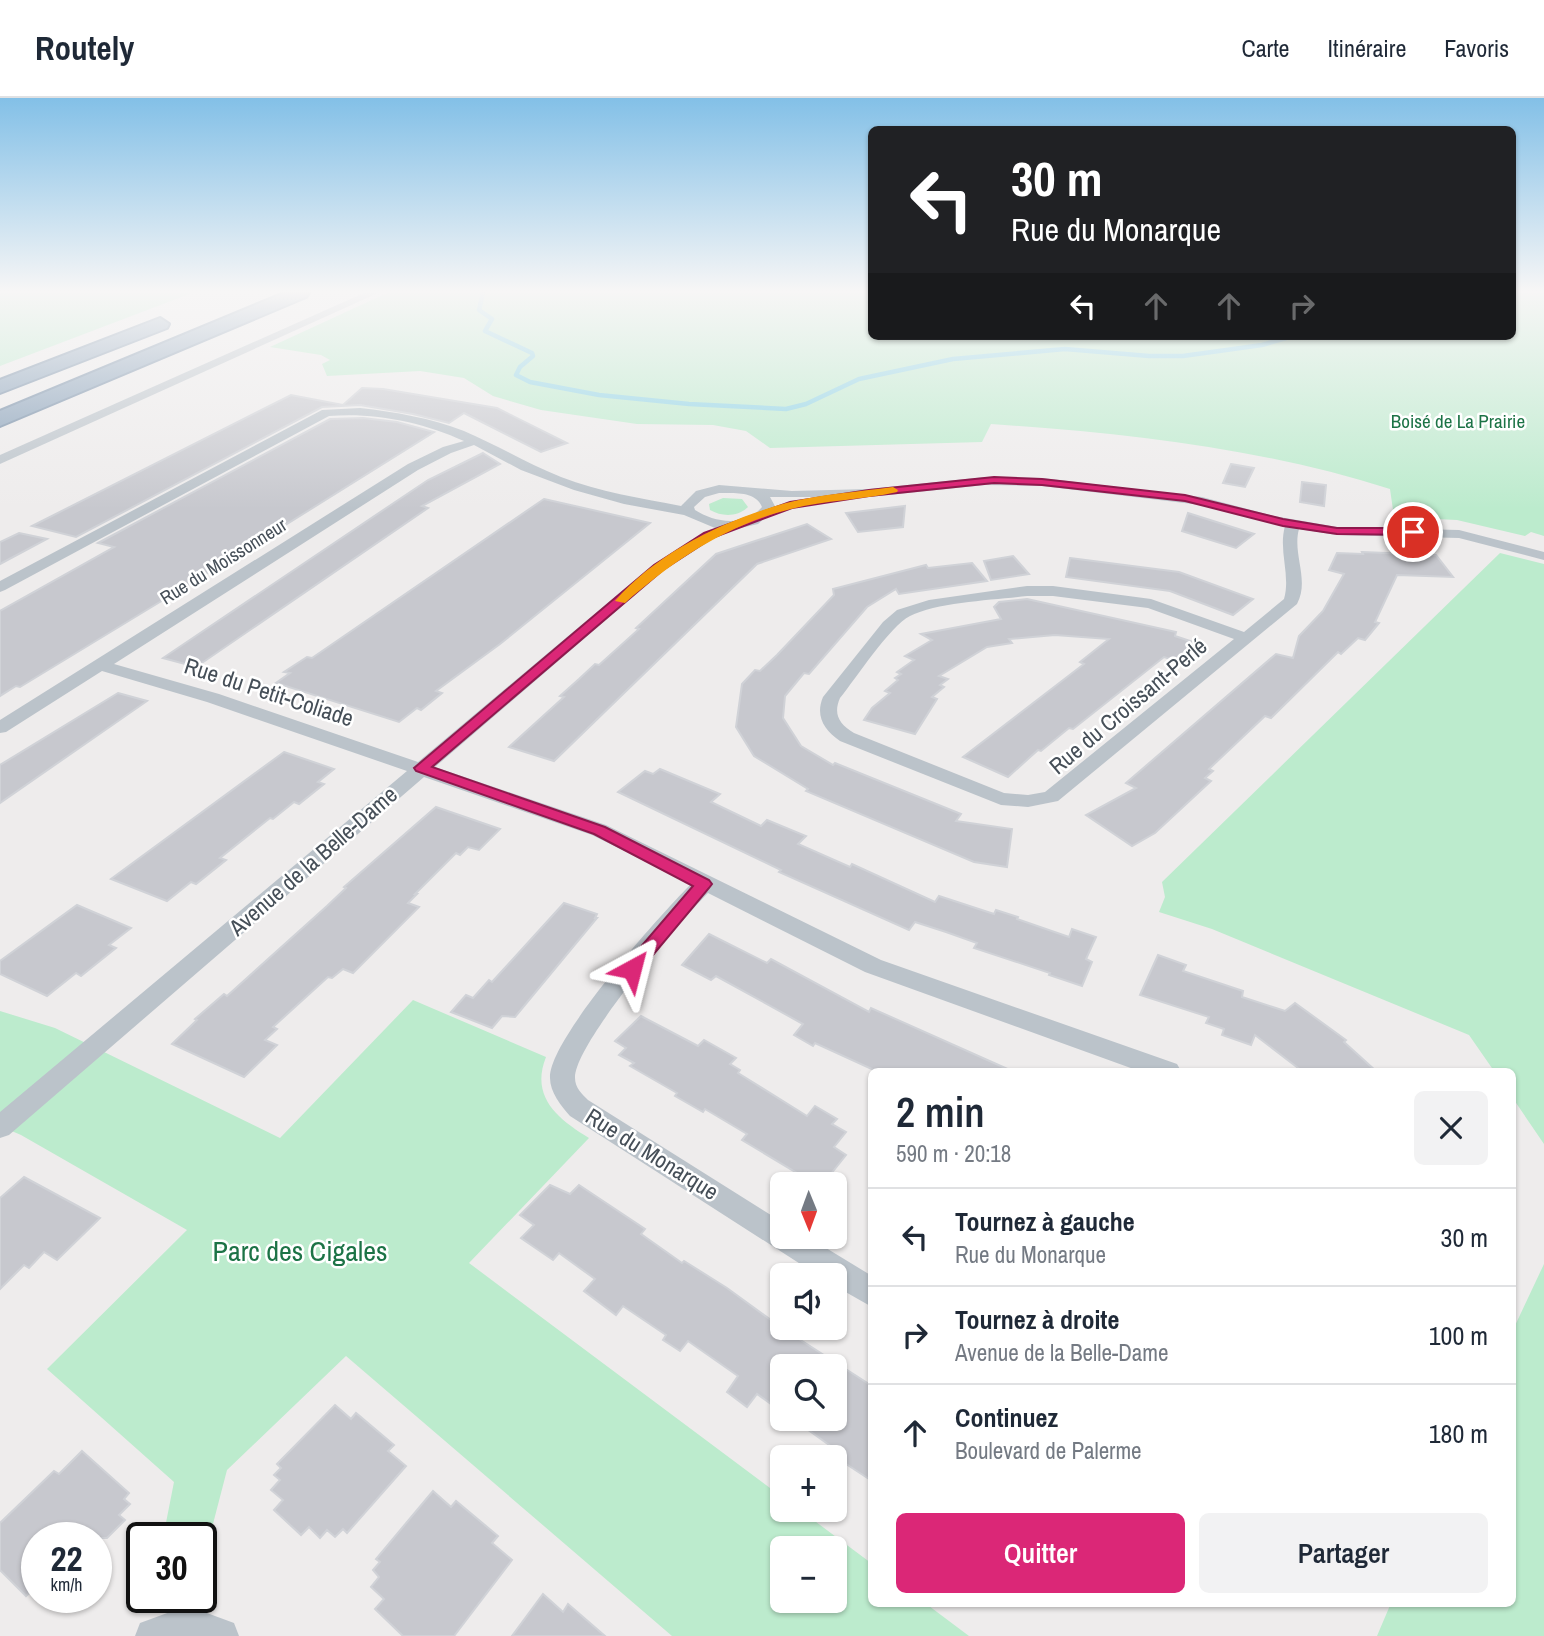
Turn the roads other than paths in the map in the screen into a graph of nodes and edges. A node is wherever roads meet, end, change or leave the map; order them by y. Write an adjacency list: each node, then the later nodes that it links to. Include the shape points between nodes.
1 (57, 365): 4 (highway)
2 (129, 365): 5 (highway)
3 (213, 365): 7 (street)
4 (0, 387)
5 (0, 419)
6 (475, 441): 8 (street); 18 (street, via 447,428 359,411 326,414); 20 (street, Rue du Moissonneur, via 413,467)
7 (0, 460)
8 (593, 492): 10 (street, via 664,498); 12 (street)
9 (754, 492): 10 (street); 11 (street); 13 (street, via 769,508)
10 (703, 493): 12 (street, Avenue de la Belle-Dame, via 690,502)
11 (869, 493): 13 (street, via 790,506); 15 (street, via 985,481 1042,482 1202,500)
12 (691, 514): 14 (street, via 710,523); 17 (street, Avenue de la Belle-Dame, via 690,527)
13 (758, 519): 14 (street)
14 (735, 524): 17 (street, Avenue de la Belle-Dame)
15 (1293, 525): 16 (street, via 1358,533 1451,533); 19 (street, Rue du Croissant-Perlé, via 1289,538 1293,596)
16 (1544, 555)
17 (659, 568): 22 (street, Avenue de la Belle-Dame)
18 (0, 587)
19 (1245, 638): 19 (street, Rue du Croissant-Perlé, via 1163,607 1053,591 918,607 889,625 832,697 828,717 836,731 847,737 989,795 1012,801 1040,800 1060,792)
20 (100, 665): 21 (street, Rue du Moissonneur); 22 (street, Rue du Petit-Coliade)
21 (0, 728)
22 (422, 768): 23 (street, via 599,830); 25 (street, Avenue de la Belle-Dame)
23 (704, 884): 24 (street, via 883,970); 26 (street, Rue du Monarque, via 576,1042 564,1065 564,1086 579,1108)
24 (1160, 1068)
25 (0, 1127)
26 (770, 1229)
27 (804, 1250): 28 (street, Rue du Monarque)
28 (868, 1290)
29 (153, 1636): 30 (street, via 191,1627)
30 (221, 1636)

